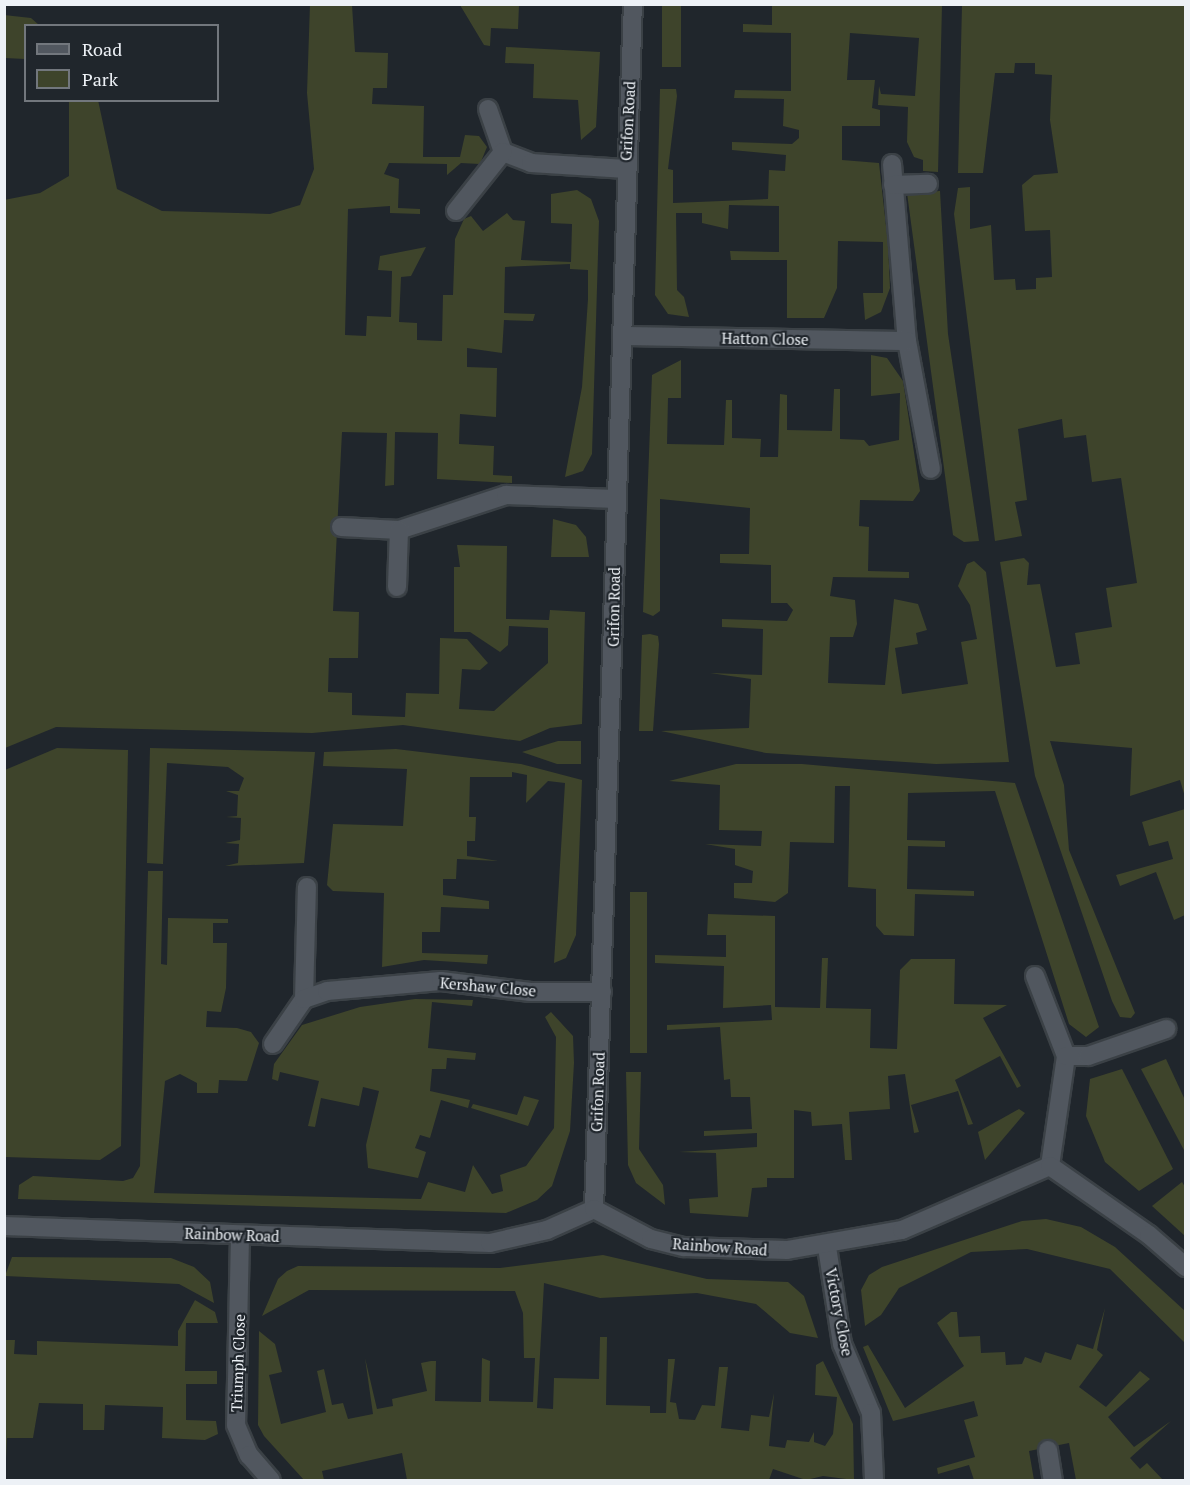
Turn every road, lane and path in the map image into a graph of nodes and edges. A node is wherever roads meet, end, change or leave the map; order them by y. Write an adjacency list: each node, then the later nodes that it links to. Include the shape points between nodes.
1 (633, 4): 5 (street, Grifon Road)
2 (488, 109): 3 (street)
3 (503, 152): 5 (street, via 531,163); 8 (street)
4 (892, 164): 7 (street)
5 (626, 169): 9 (street, Grifon Road)
6 (928, 184): 7 (street)
7 (893, 185): 10 (street)
8 (456, 211)
9 (622, 336): 10 (street, Hatton Close); 12 (street, Grifon Road)
10 (908, 341): 11 (street)
11 (931, 469)
12 (616, 500): 14 (street, via 506,495); 18 (street, Grifon Road)
13 (341, 527): 14 (street)
14 (399, 530): 15 (street)
15 (397, 587)
16 (307, 887): 19 (street)
17 (1035, 976): 22 (street)
18 (602, 992): 19 (street, Kershaw Close, via 530,992 441,981 327,991); 24 (street, Grifon Road)
19 (304, 999): 21 (street)
20 (1166, 1029): 22 (street, via 1088,1056)
21 (273, 1044)
22 (1066, 1056): 23 (street)
23 (1050, 1166): 27 (street, Rainbow Road, via 930,1221); 28 (street, via 1149,1235)
24 (594, 1209): 26 (street, Rainbow Road, via 547,1230 497,1242); 27 (street, Rainbow Road, via 651,1239 684,1247)
25 (4, 1226): 26 (street, Rainbow Road)
26 (240, 1236): 30 (street, Triumph Close, via 236,1425 249,1455)
27 (827, 1247): 31 (street, Victory Close, via 842,1344 871,1413)
28 (1185, 1267)
29 (1048, 1450): 32 (street)
30 (271, 1480)
31 (874, 1480)
32 (1053, 1480)

